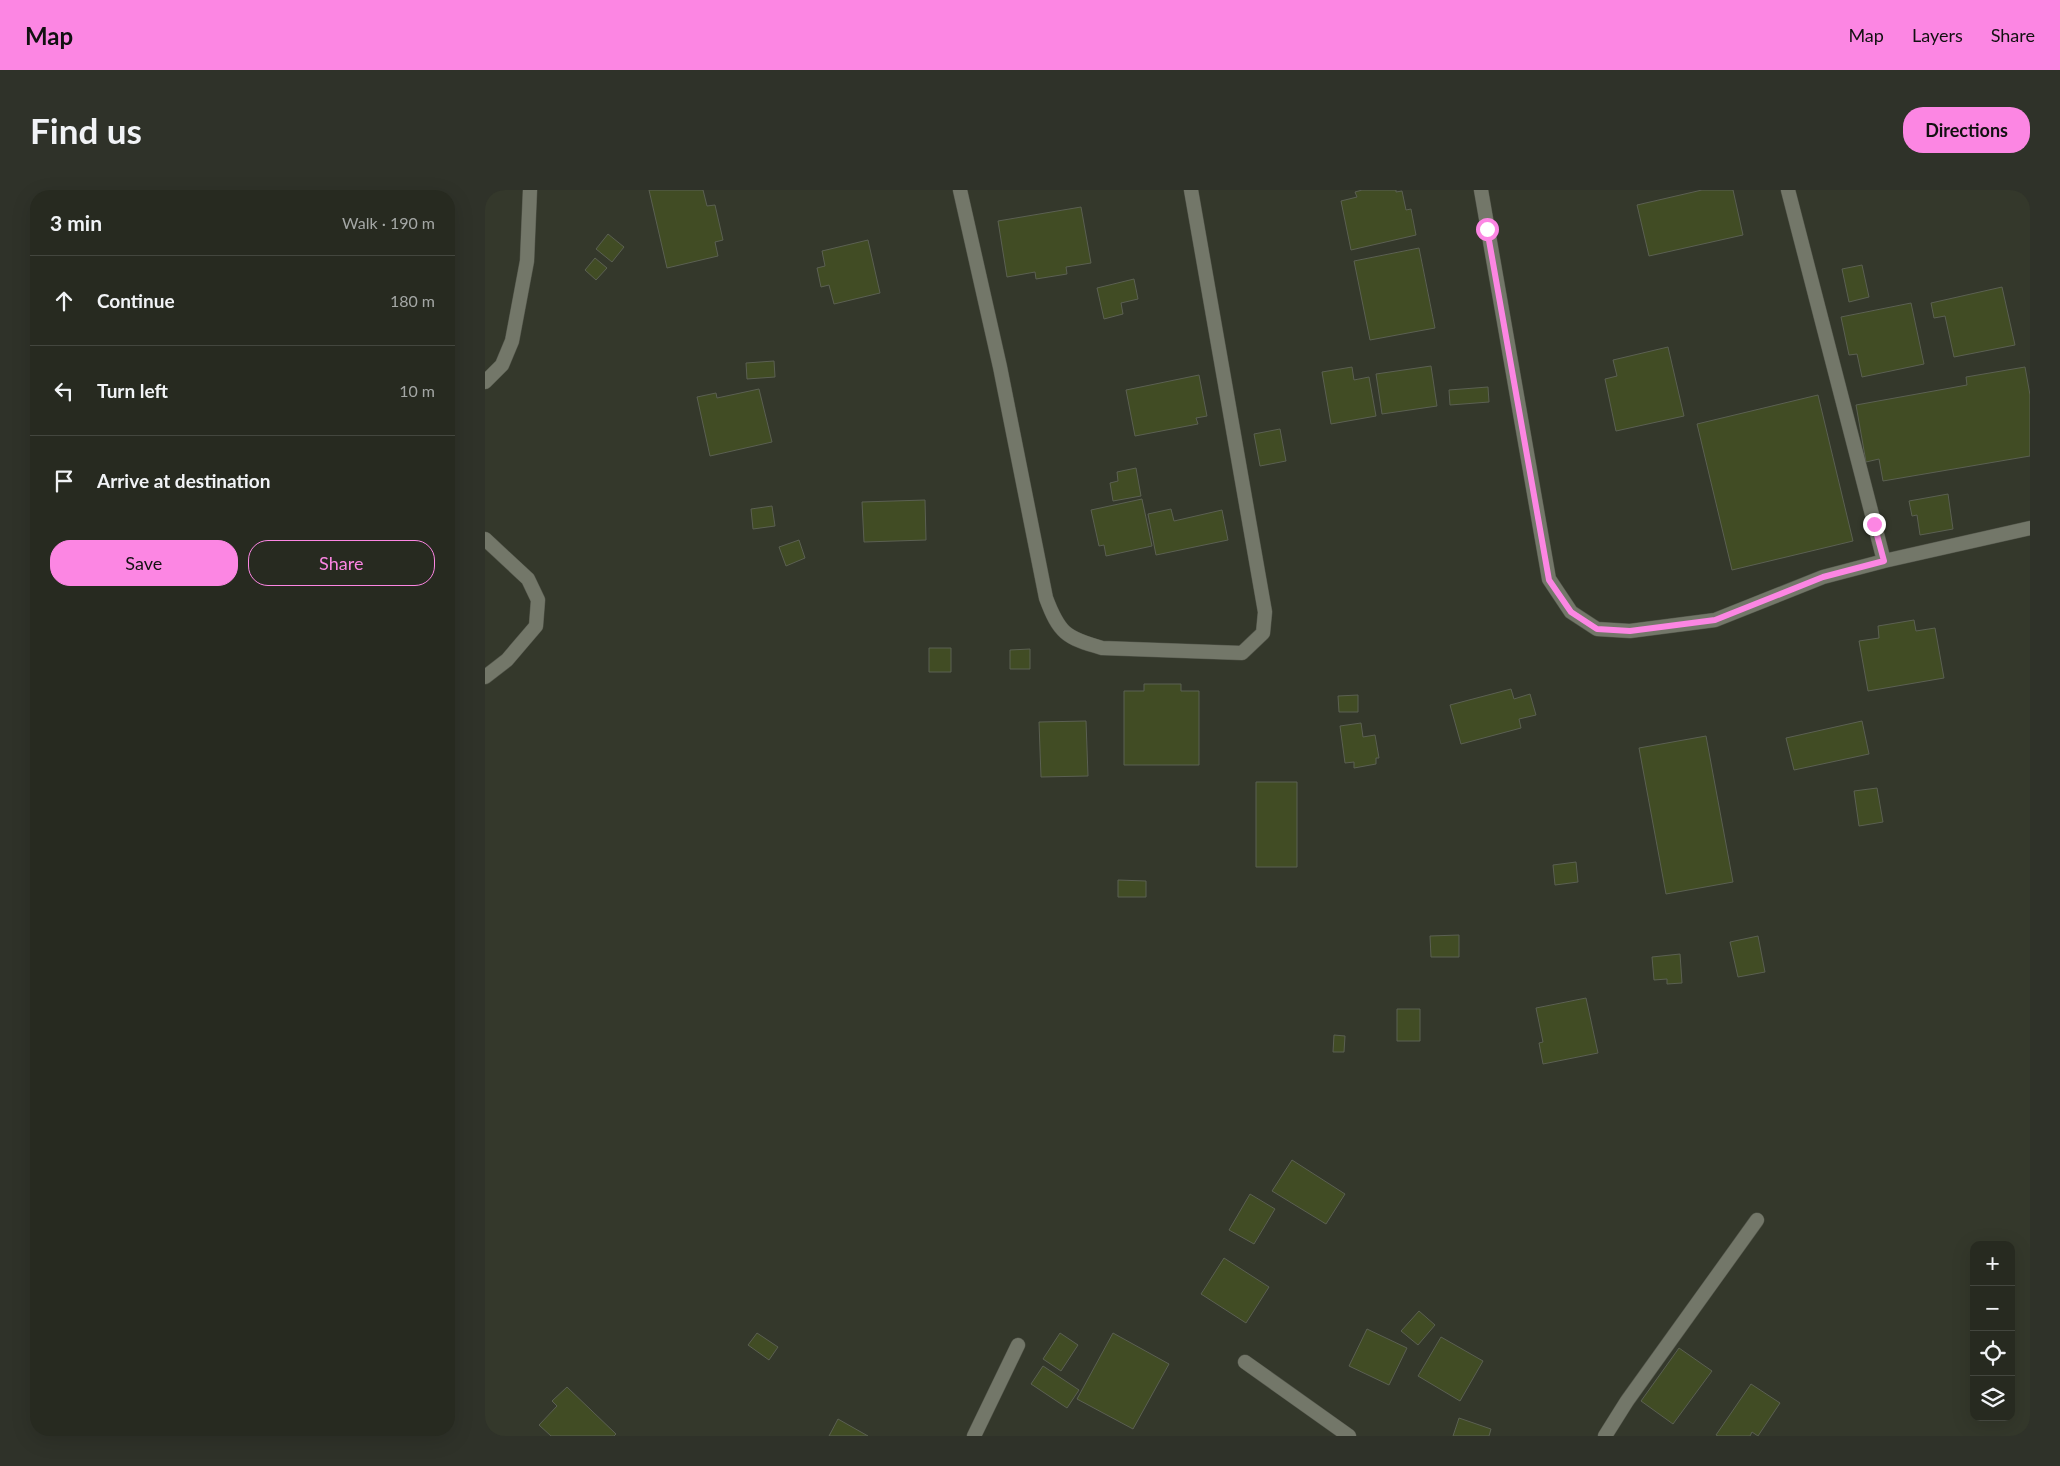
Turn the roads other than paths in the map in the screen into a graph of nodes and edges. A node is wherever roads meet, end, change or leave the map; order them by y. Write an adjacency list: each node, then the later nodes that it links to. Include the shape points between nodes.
1 (530, 190): 6 (street, via 527,261 512,341 502,365)
2 (960, 190): 3 (street, via 1000,367 1046,598 1053,618 1066,635 1102,648 1242,653 1263,633 1265,612)
3 (1191, 190)
4 (1481, 190): 9 (street, via 1549,580 1571,612 1597,629 1630,631 1715,620 1823,577)
5 (1788, 190): 9 (street)
6 (485, 382)
7 (2030, 528): 9 (street)
8 (485, 539): 10 (street, via 527,579 538,600 536,626 507,660)
9 (1884, 561)
10 (485, 677)
11 (1757, 1220): 16 (street)
12 (1018, 1344): 14 (street)
13 (1245, 1362): 15 (street)
14 (974, 1436)
15 (1349, 1436)
16 (1605, 1436)

